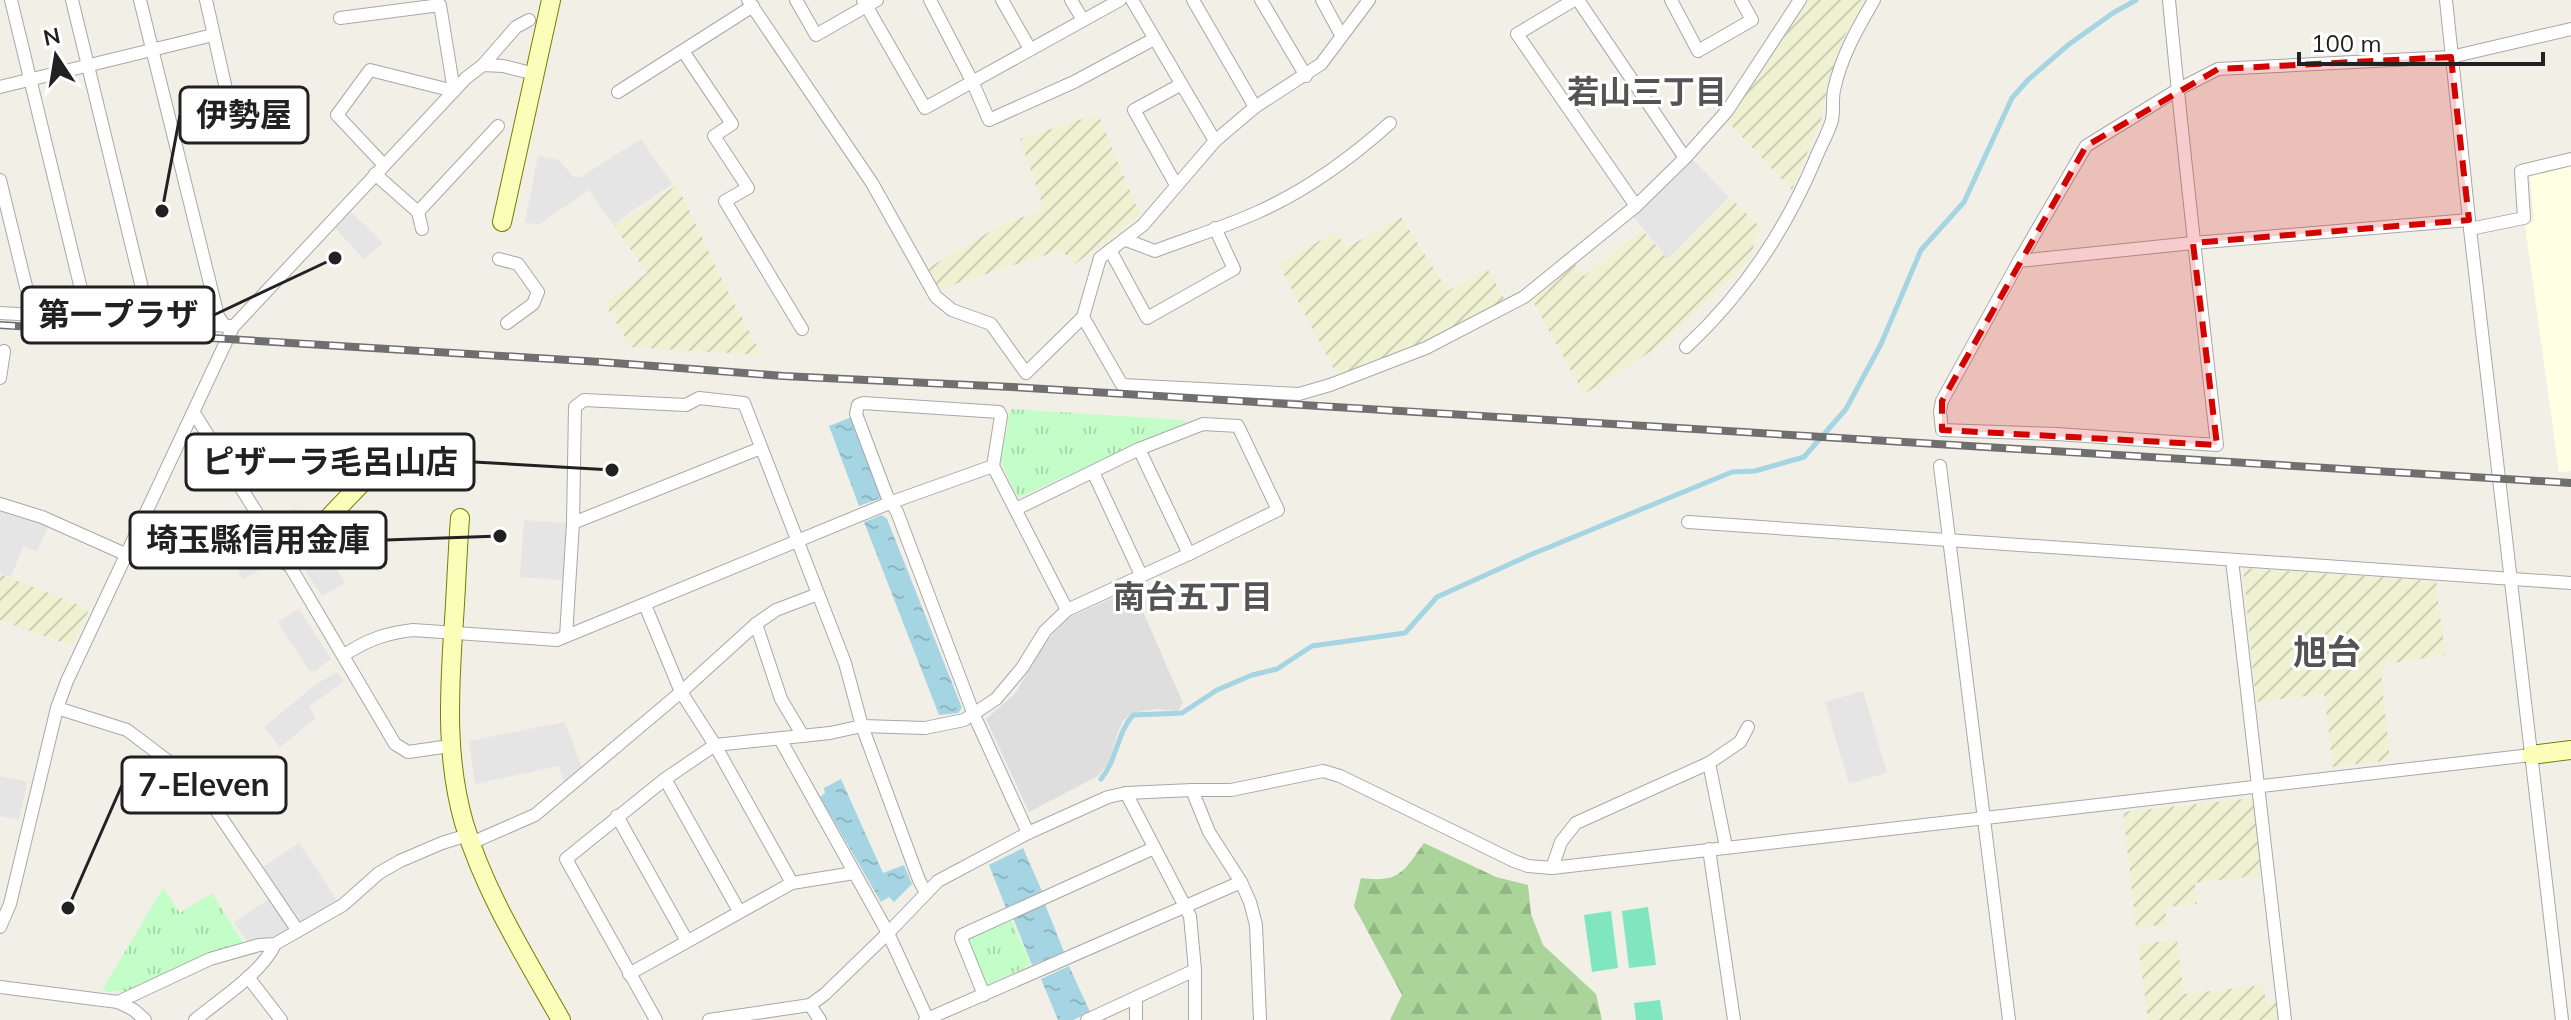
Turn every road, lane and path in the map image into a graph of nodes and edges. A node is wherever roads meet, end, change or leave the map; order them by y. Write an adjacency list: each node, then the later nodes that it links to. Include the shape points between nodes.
1 (11, 0): 40 (street)
2 (72, 0): 37 (street)
3 (140, 0): 33 (street)
4 (206, 0): 29 (street)
5 (551, 0): 38 (street)
6 (796, 0): 23 (street, via 816,35)
7 (930, 0): 41 (street)
8 (1002, 0): 32 (street)
9 (1071, 0): 27 (street)
10 (1120, 0): 27 (street)
11 (1132, 0): 31 (street)
12 (1193, 0): 48 (street)
13 (1261, 0): 39 (street)
14 (1322, 0): 30 (street)
15 (1369, 0): 30 (street)
16 (1576, 0): 52 (street); 57 (street, via 1517,34)
17 (1671, 0): 18 (street, via 1698,51 1752,20)
18 (1741, 0)
19 (1800, 0): 52 (street, via 1727,111)
20 (1874, 0): 76 (street, via 1850,41 1833,92 1832,120 1801,194 1740,291)
21 (2169, 0): 45 (street)
22 (2446, 0): 35 (street)
23 (869, 2): 41 (street, via 925,108)
24 (751, 3): 34 (street); 70 (street, via 872,183 936,297 952,310 991,324 1026,373)
25 (340, 18): 46 (street, via 440,5)
26 (529, 20): 36 (street, via 516,27)
27 (1083, 20): 32 (street)
28 (2571, 29): 35 (street)
29 (213, 35): 33 (street); 44 (street)
30 (1341, 35): 39 (street)
31 (1154, 39): 41 (street, via 989,120); 42 (street)
32 (1030, 49): 41 (street)
33 (152, 50): 37 (street); 74 (street, via 218,316)
34 (683, 51): 47 (street); 75 (street, via 732,124 714,136 748,188 725,201)
35 (2451, 57): 45 (street, via 2218,69); 60 (street)
36 (483, 65): 38 (street); 46 (street)
37 (88, 66): 40 (street); 72 (street)
38 (535, 74): 59 (street)
39 (1306, 76): 48 (street)
40 (31, 79): 43 (street); 71 (street)
41 (972, 81)
42 (1180, 85): 51 (street); 56 (street, via 1134,110)
43 (0, 87)
44 (226, 89)
45 (2177, 90): 64 (street); 67 (street, via 2086,146)
46 (454, 91): 54 (street); 54 (street, via 370,70 337,115)
47 (618, 92)
48 (1255, 107): 51 (street)
49 (1390, 123): 61 (street, via 1338,167 1293,194)
50 (498, 126): 58 (street)
51 (1215, 141): 56 (street)
52 (1685, 158): 57 (street)
53 (2571, 159): 60 (street, via 2521,171 2524,218)
54 (379, 169): 58 (street); 74 (street)
55 (0, 180): 69 (street)
56 (1176, 185): 63 (street)
57 (1636, 206): 70 (street, via 1524,297 1426,348 1299,394 1122,385)
58 (418, 212): 62 (street)
59 (502, 222)
60 (2469, 224): 64 (street); 99 (street)
61 (1215, 228): 63 (street, via 1155,251); 65 (street, via 1234,269 1147,318)
62 (422, 229)
63 (1126, 240): 65 (street)
64 (2193, 243): 67 (street); 67 (street, via 2217,445 1942,430 1942,401)
65 (1110, 250): 70 (street, via 1100,258)
66 (499, 259): 73 (street, via 518,264 538,292 533,304)
67 (2019, 261)
68 (0, 313): 69 (street)
69 (33, 315): 71 (street)
70 (1083, 317)
71 (88, 318): 72 (street)
72 (150, 321): 74 (street)
73 (507, 323)
74 (229, 326): 79 (street)
75 (802, 329)
76 (1686, 347)
77 (4, 351): 78 (street)
78 (0, 378)
79 (194, 413): 94 (street); 97 (street)
80 (761, 448): 91 (street); 91 (street, via 744,403 699,398 686,405 584,400 575,407); 93 (street)
81 (1139, 449): 85 (street); 95 (street); 95 (street, via 1203,424 1238,426 1278,510)
82 (382, 462): 97 (street)
83 (993, 466): 86 (street); 86 (street, via 999,412 863,403 856,414); 88 (street)
84 (1940, 466): 92 (street)
85 (1093, 472): 88 (street); 98 (street)
86 (892, 502): 93 (street); 110 (street)
87 (0, 504): 94 (street)
88 (1016, 509): 103 (street)
89 (460, 518): 105 (street)
90 (1688, 522): 92 (street)
91 (573, 523): 106 (street)
92 (1949, 540): 96 (street); 125 (street)
93 (797, 541): 101 (street); 102 (street)
94 (125, 554): 109 (street)
95 (1189, 554): 98 (street)
96 (2232, 560): 99 (street); 121 (street)
97 (287, 561): 107 (street)
98 (1141, 575): 103 (street)
99 (2511, 579): 100 (street); 118 (street)
100 (2571, 583)
101 (818, 594): 104 (street); 111 (street)
102 (645, 605): 106 (street); 108 (street)
103 (1067, 610): 110 (street, via 1045,631 996,699)
104 (756, 624): 108 (street); 113 (street, via 778,691)
105 (453, 634): 106 (street, via 557,640); 107 (street, via 391,632); 116 (street)
106 (566, 636)
107 (344, 655): 116 (street, via 400,749)
108 (681, 692): 115 (street); 127 (street, via 535,815)
109 (57, 708): 138 (street); 139 (street, via 127,730 172,764 221,816)
110 (974, 715): 111 (street, via 925,728); 126 (street)
111 (862, 726): 113 (street); 135 (street)
112 (1748, 727): 119 (street, via 1740,742)
113 (803, 736): 114 (street)
114 (780, 739): 115 (street); 132 (street)
115 (715, 745): 120 (street); 134 (street)
116 (450, 746): 127 (street)
117 (2571, 750): 118 (street)
118 (2531, 755): 121 (street); 166 (street)
119 (1709, 763): 128 (street); 131 (street, via 1576,823 1561,842)
120 (665, 779): 124 (street); 137 (street)
121 (2257, 785): 125 (street); 165 (street)
122 (1192, 790): 123 (street); 131 (street, via 1231,790 1323,771 1514,861); 133 (street, via 1209,832)
123 (1126, 793): 126 (street); 129 (street)
124 (617, 816): 141 (street); 144 (street, via 566,859)
125 (1985, 817): 128 (street); 164 (street)
126 (1028, 833): 135 (street, via 952,872)
127 (470, 839): 139 (street, via 442,843 400,861 343,905); 154 (street, via 502,915)
128 (1726, 847): 130 (street)
129 (1154, 848): 136 (street); 147 (street, via 962,935)
130 (1709, 849): 131 (street); 163 (street)
131 (1552, 868)
132 (854, 873): 134 (street); 140 (street)
133 (1241, 882): 136 (street); 162 (street, via 1256,925)
134 (792, 883): 137 (street)
135 (926, 893): 140 (street)
136 (1185, 908): 143 (street); 147 (street)
137 (739, 911): 141 (street)
138 (0, 927)
139 (298, 931): 142 (street)
140 (888, 933): 150 (street); 158 (street)
141 (687, 941): 144 (street)
142 (275, 944): 145 (street); 149 (street, via 210,959)
143 (1195, 970): 148 (street); 161 (street)
144 (629, 974): 155 (street)
145 (248, 977): 152 (street); 153 (street)
146 (0, 987): 149 (street)
147 (984, 995): 158 (street)
148 (1136, 998): 159 (street); 160 (street)
149 (118, 1002): 151 (street)
150 (810, 1005): 156 (street); 157 (street)
151 (145, 1020)
152 (195, 1020)
153 (281, 1020)
154 (561, 1020)
155 (656, 1020)
156 (709, 1020)
157 (820, 1020)
158 (927, 1020)
159 (1087, 1020)
160 (1136, 1020)
161 (1195, 1020)
162 (1260, 1020)
163 (1734, 1020)
164 (2009, 1020)
165 (2285, 1020)
166 (2562, 1020)

